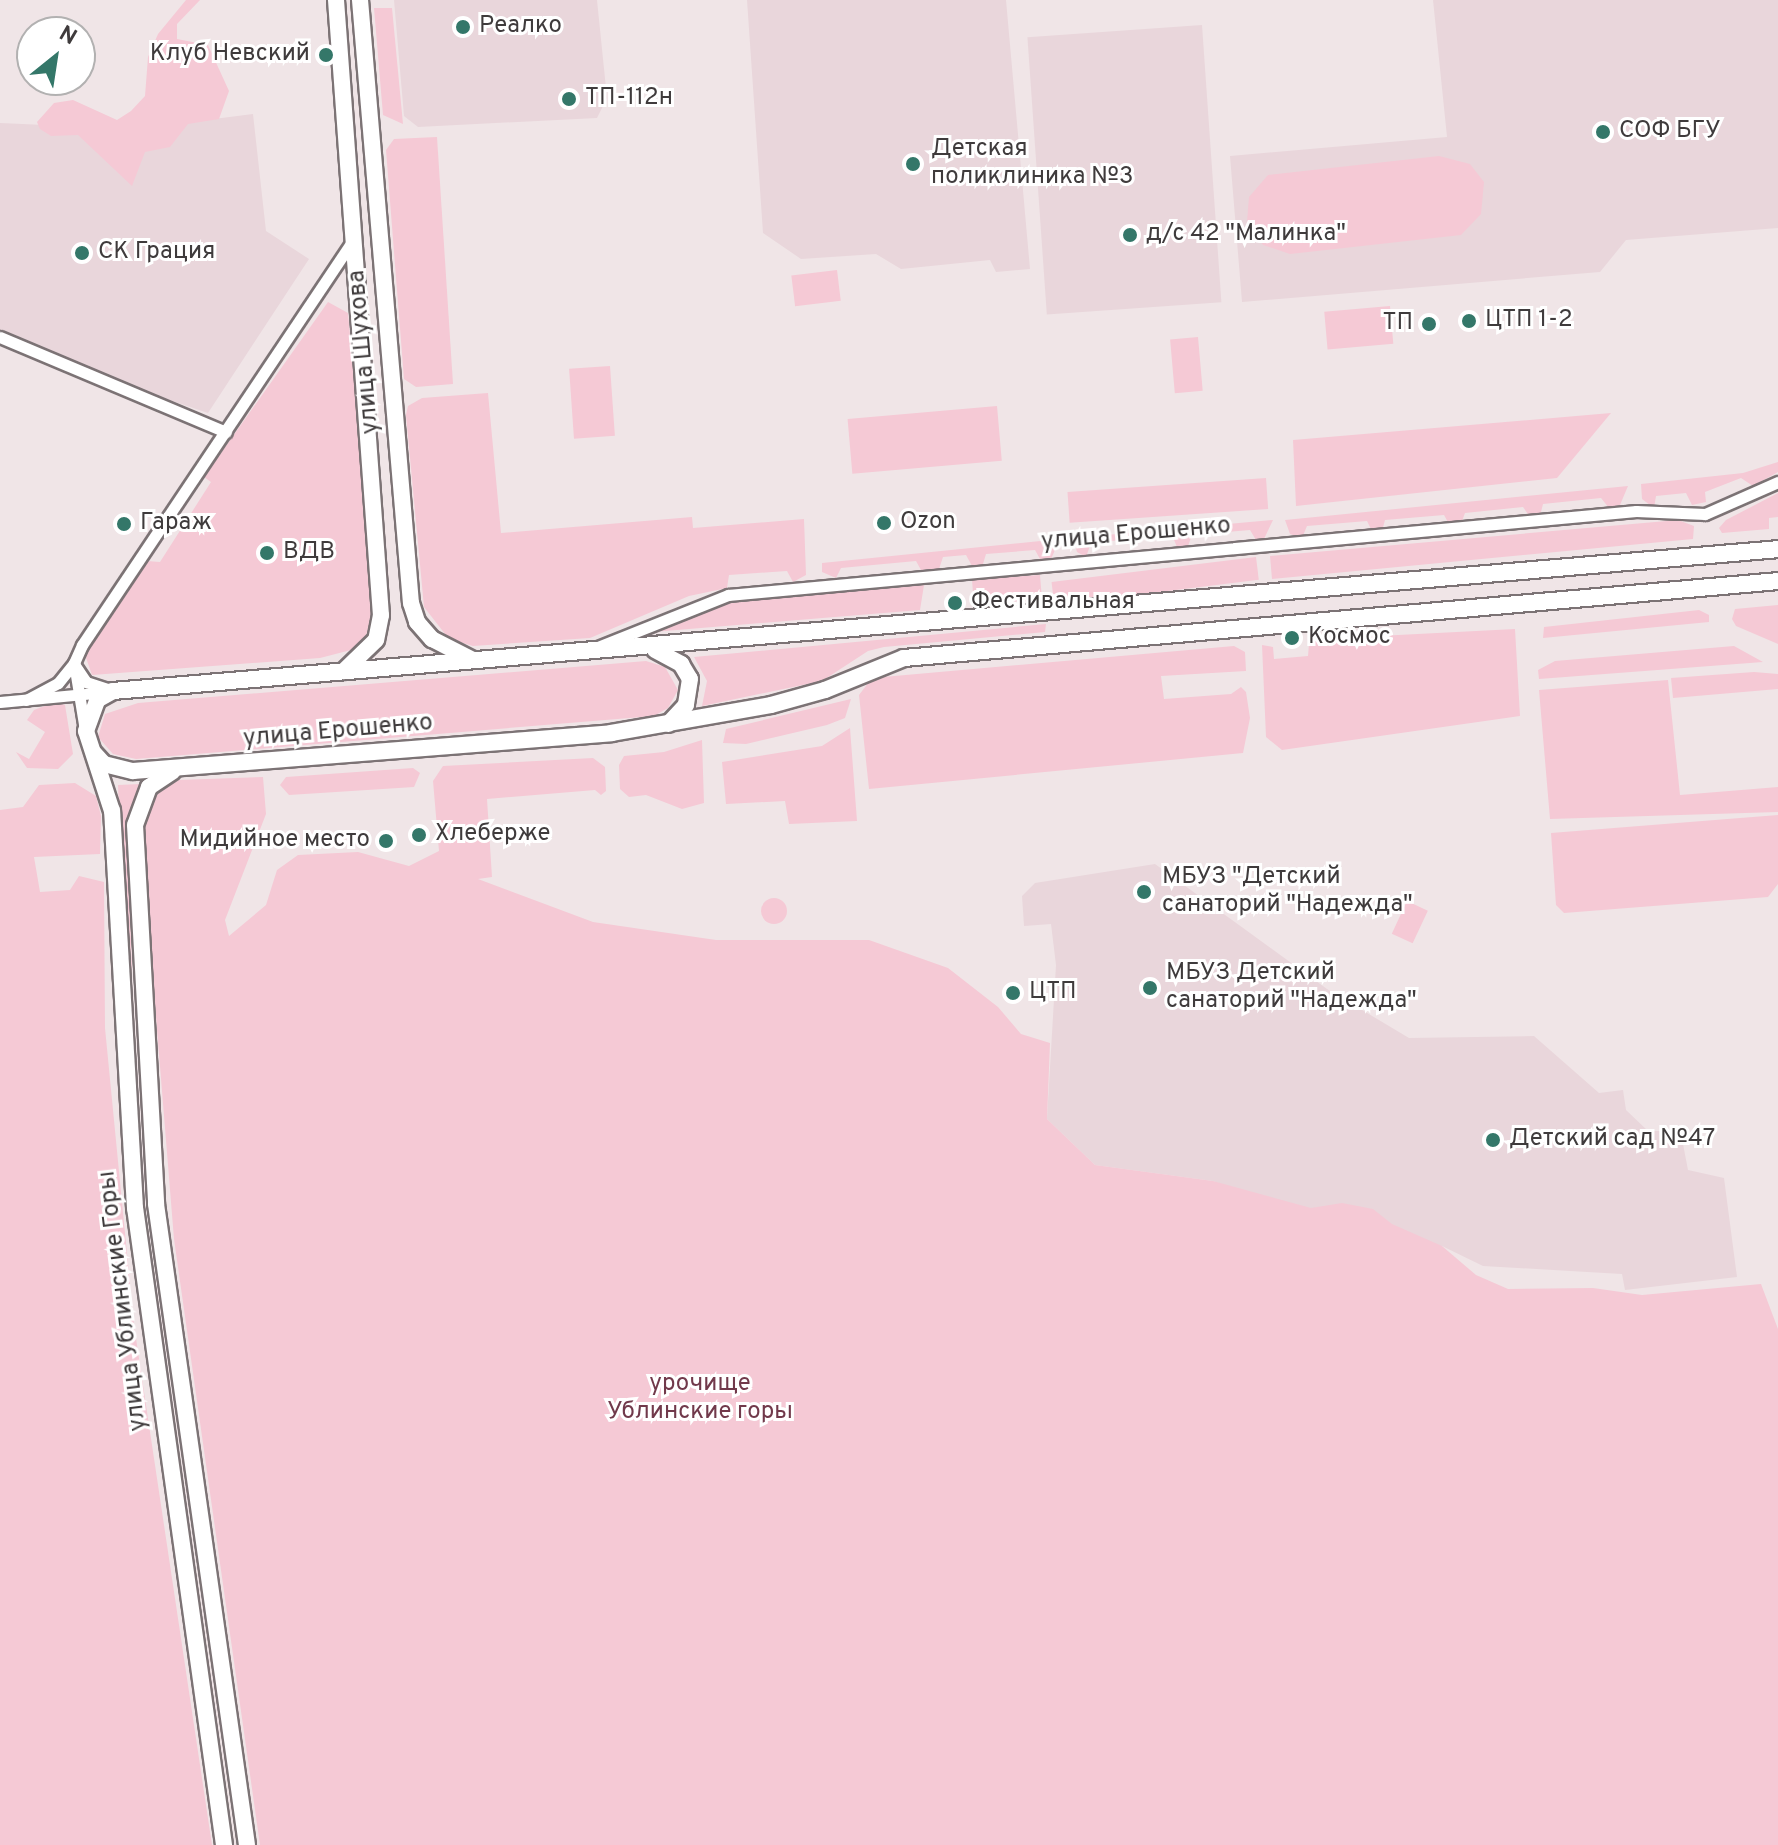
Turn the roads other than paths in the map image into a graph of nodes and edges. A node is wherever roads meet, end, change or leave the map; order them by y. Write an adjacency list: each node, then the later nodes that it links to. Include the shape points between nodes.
1 (336, 0): 3 (main road, улица Шухова)
2 (360, 0): 11 (main road, улица Шухова, via 411,603 417,622 432,639 457,656)
3 (355, 236): 5 (street); 13 (main road, улица Шухова, via 381,615 376,640)
4 (0, 337): 5 (street)
5 (226, 432): 12 (street)
6 (1778, 482): 10 (street, улица Ерошенко, via 1705,514 1636,511 728,595)
7 (1778, 549): 9 (main road, улица Ерошенко)
8 (1778, 581): 18 (main road, улица Ерошенко, via 904,658 825,690)
9 (649, 648): 10 (main road, улица Ерошенко); 18 (main road, via 669,655 690,679 686,705)
10 (581, 654): 11 (main road, улица Ерошенко)
11 (480, 662): 13 (main road, улица Ерошенко)
12 (74, 663): 14 (street, via 86,682); 15 (street); 16 (street, via 58,683)
13 (343, 672): 14 (main road, улица Ерошенко)
14 (113, 691): 15 (street, улица Ерошенко); 19 (main road, via 97,700)
15 (76, 695): 16 (street, улица Ерошенко); 19 (street)
16 (26, 700): 17 (street, улица Ерошенко)
17 (0, 702)
18 (666, 725): 21 (main road, улица Ерошенко)
19 (86, 731): 20 (main road)
20 (91, 750): 21 (main road, улица Ерошенко, via 118,769); 22 (main road, улица Ублинские Горы, via 112,811 135,1208)
21 (178, 768): 23 (main road, улица Ублинские Горы, via 149,787 135,825 142,1006 157,1219)
22 (224, 1845)
23 (247, 1845)

